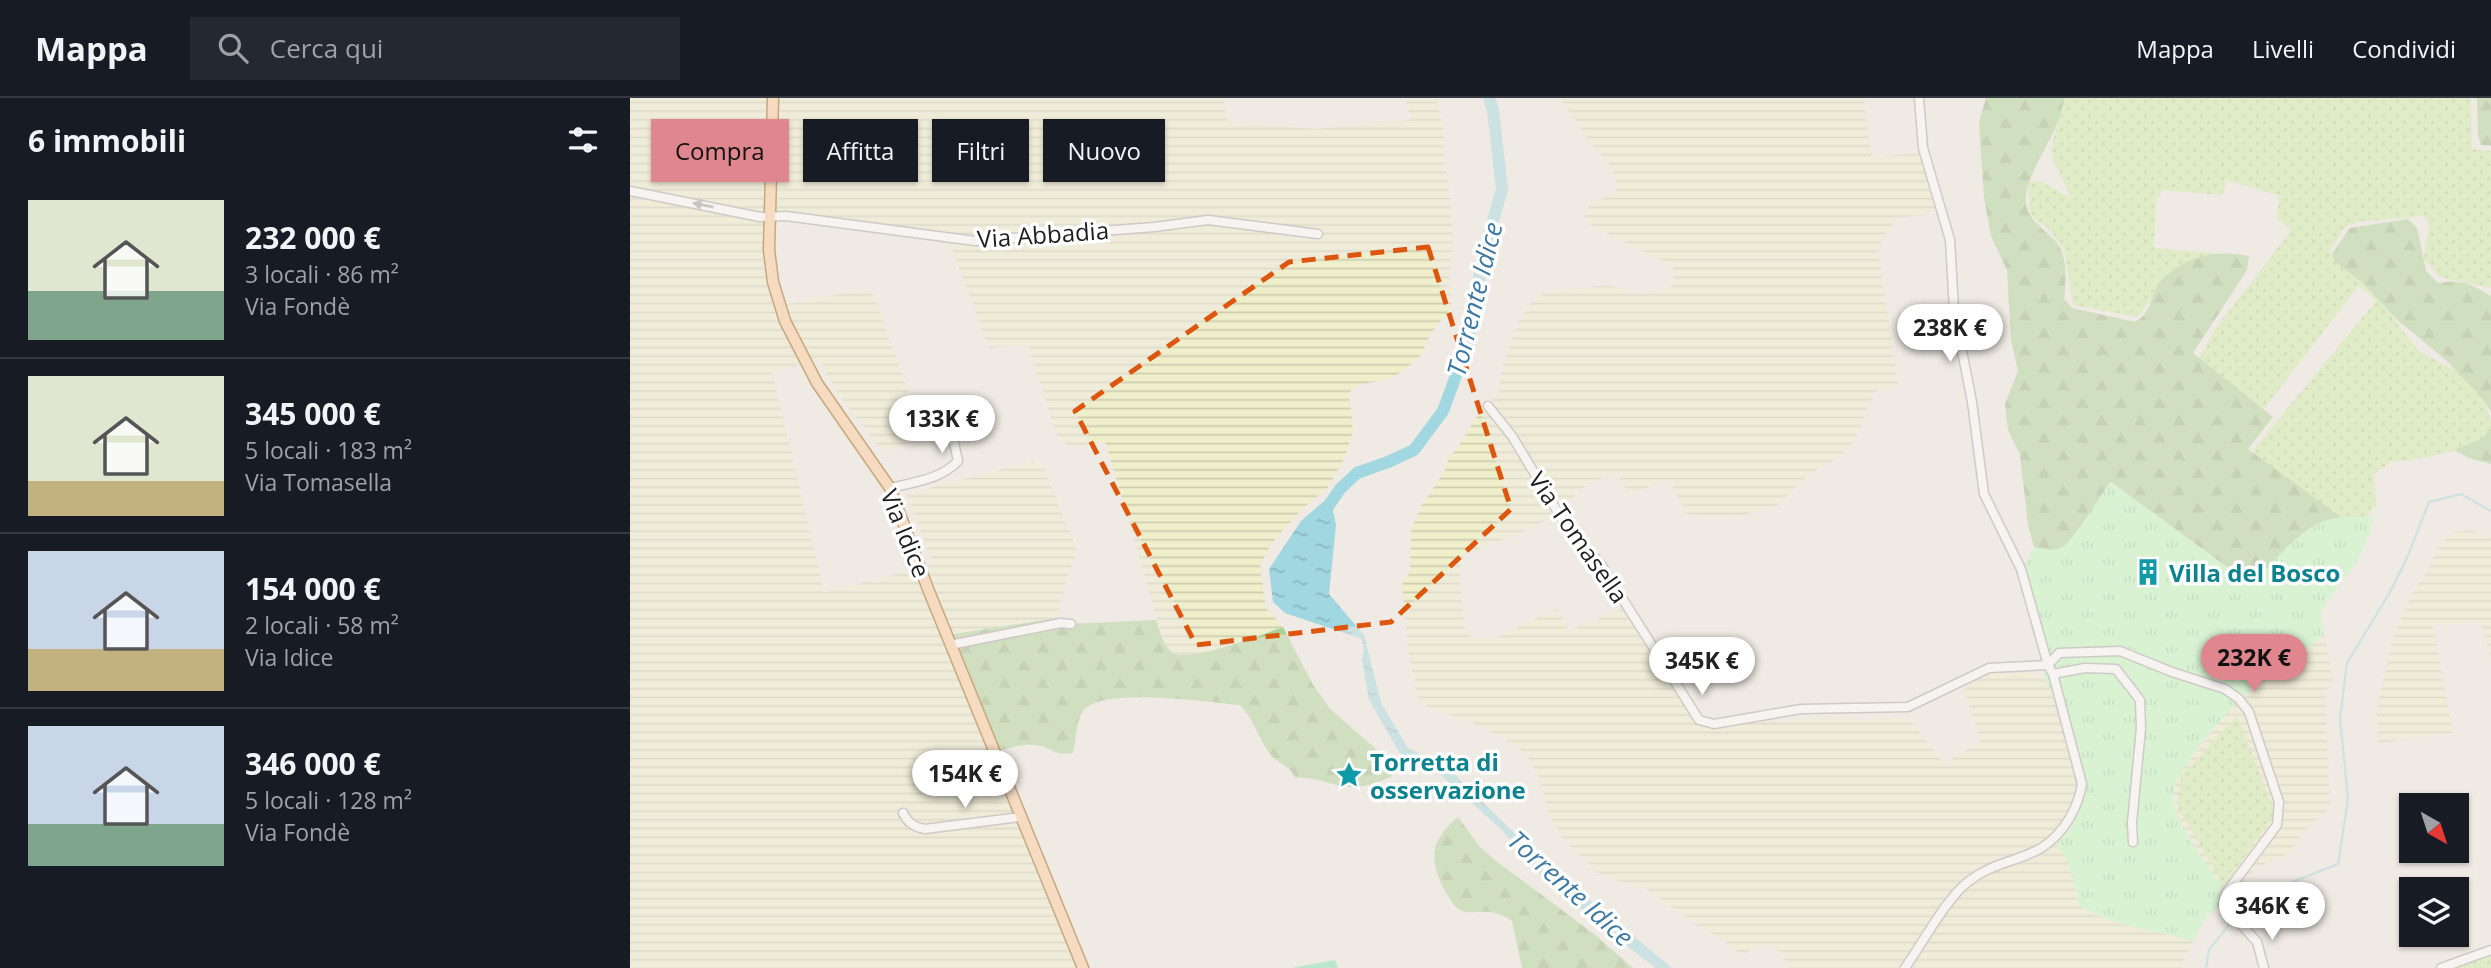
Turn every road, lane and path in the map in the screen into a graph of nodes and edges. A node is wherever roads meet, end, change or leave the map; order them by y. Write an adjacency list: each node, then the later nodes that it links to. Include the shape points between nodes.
1 (773, 98): 4 (main road, Via Idice)
2 (1919, 98): 11 (street, via 1923,148 1950,240 1954,310 1984,494 2021,569)
3 (630, 191): 4 (street, Via Abbadia, one-way to 3)
4 (770, 218): 5 (street, Via Abbadia, via 786,216 975,241 1208,220); 8 (main road, Via Idice, via 774,282 796,346)
5 (1318, 234)
6 (1488, 407): 11 (street, Via Tomasella, via 1512,436 1568,529 1600,563 1699,720 1714,724 1801,709 1908,707 1989,668)
7 (962, 412): 8 (street, via 950,424 958,461 942,475)
8 (890, 488): 10 (main road, Via Idice)
9 (1071, 624): 10 (street)
10 (950, 645): 14 (main road, Via Idice)
11 (2048, 665): 12 (street); 19 (street, via 2059,653 2120,651 2225,689 2249,712 2279,802 2277,825 2225,893 2223,904 2257,942)
12 (2053, 674): 15 (street, via 2116,669 2140,700); 17 (street, via 2082,784 2079,802 2059,835 2042,849 1990,869 1958,891)
13 (903, 813): 14 (street, via 916,828 925,829)
14 (1020, 817): 18 (main road, Via Idice)
15 (2133, 842)
16 (2491, 950): 20 (street)
17 (1907, 965)
18 (1083, 968)
19 (2264, 968)
20 (2441, 968)

